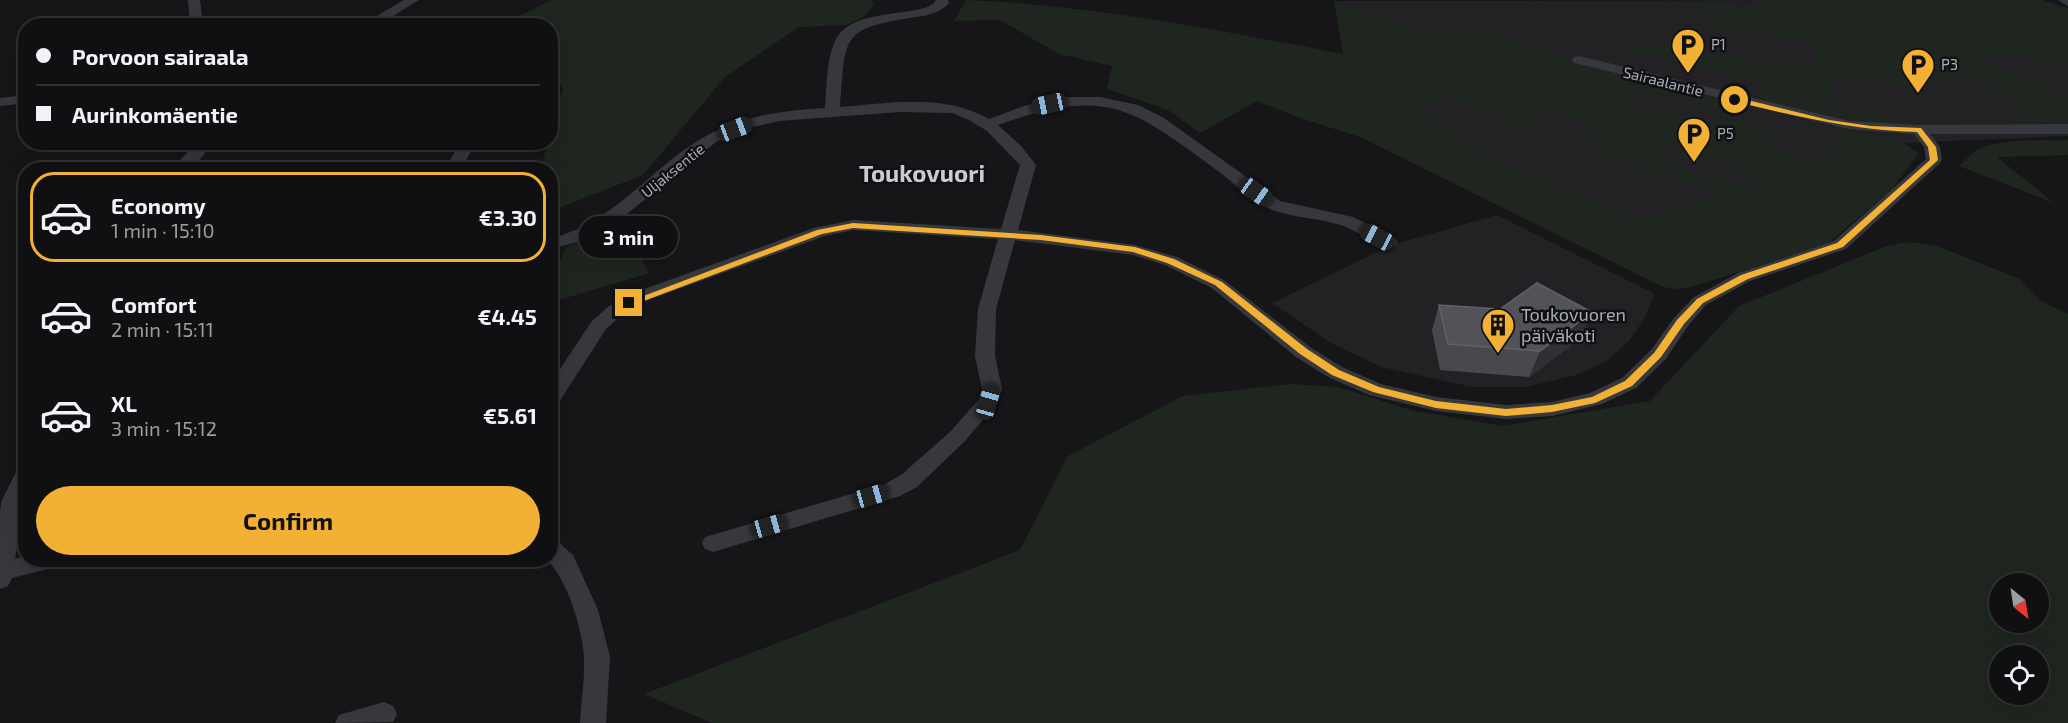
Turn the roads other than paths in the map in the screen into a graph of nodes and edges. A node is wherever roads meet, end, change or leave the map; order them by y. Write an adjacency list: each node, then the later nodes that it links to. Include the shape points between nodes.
1 (194, 0): 4 (street)
2 (413, 0): 5 (street)
3 (942, 0): 9 (street, via 940,7 933,10 867,23 849,32 842,44)
4 (196, 18)
5 (380, 18)
6 (1579, 60): 12 (street, Sairaalantie, via 1829,122)
7 (18, 100): 8 (street)
8 (0, 102)
9 (832, 112): 10 (street, Uljaksentie, via 935,107 964,111); 16 (street, Uljaksentie, via 770,118 719,135 606,223)
10 (988, 124): 15 (street, Uljaksentie, via 1028,165); 17 (street, via 1066,100 1100,101 1133,108 1159,121 1274,205 1347,221)
11 (2068, 129): 12 (street, Sairaalantie)
12 (1919, 130): 15 (street, via 1932,147 1934,160 1840,245 1744,277 1700,301 1658,355 1629,383 1595,399 1552,409 1506,412 1436,404 1376,390 1335,372 1218,284 1171,261 1135,250)
13 (200, 150): 14 (street)
14 (188, 162)
15 (1008, 236): 18 (street, via 853,225 820,232 642,296 616,310 599,325); 20 (street, via 987,309 985,356 992,389 988,402 958,436 909,481 892,490)
16 (558, 241)
17 (1389, 242)
18 (558, 388)
19 (18, 490): 23 (street)
20 (713, 543)
21 (558, 555): 26 (street, via 565,562 597,657)
22 (24, 567): 23 (street)
23 (1, 574)
24 (384, 714): 25 (street)
25 (348, 723)
26 (593, 723)

